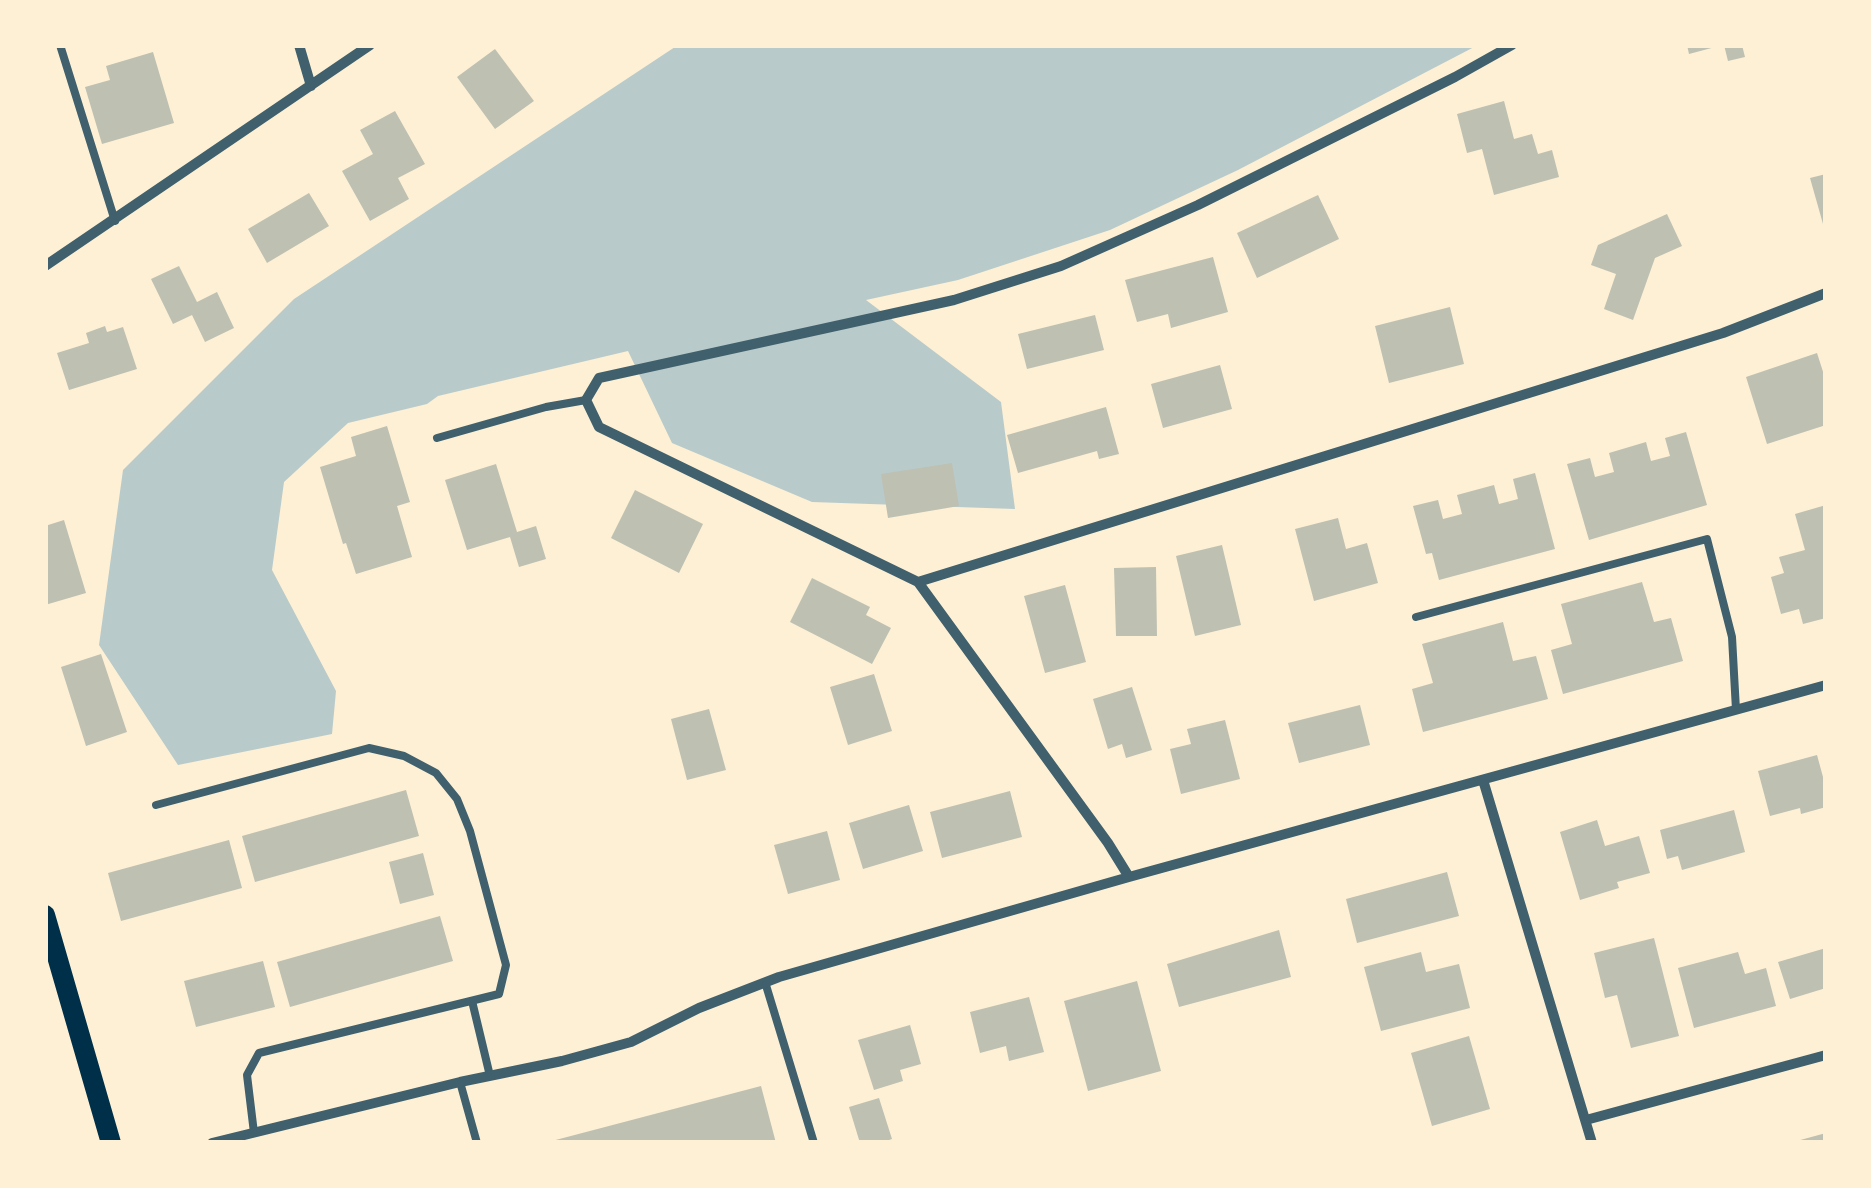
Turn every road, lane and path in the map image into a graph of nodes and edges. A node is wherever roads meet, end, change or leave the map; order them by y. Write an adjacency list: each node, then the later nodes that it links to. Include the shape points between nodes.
1 (60, 45): 6 (lane)
2 (299, 45): 5 (street)
3 (370, 45): 5 (street)
4 (1512, 45): 9 (street, via 1198,205 1061,266 954,300 598,378)
5 (311, 86): 6 (street)
6 (115, 220): 7 (street)
7 (45, 266)
8 (1826, 293): 11 (street, via 1723,334)
9 (586, 400): 10 (lane); 11 (street, via 599,428)
10 (437, 438)
11 (918, 582): 17 (street)
12 (1416, 616): 14 (lane, via 1707,539 1732,637)
13 (1826, 686): 14 (street)
14 (1736, 710): 15 (street)
15 (1484, 780): 17 (street); 24 (street)
16 (156, 805): 20 (lane, via 369,748 436,773 470,831 506,965 499,994)
17 (1130, 877): 19 (street)
18 (45, 915): 26 (main road)
19 (765, 982): 22 (street, via 631,1042); 29 (lane)
20 (472, 1001): 22 (lane); 25 (lane, via 260,1053 246,1076)
21 (1826, 1054): 24 (street)
22 (490, 1076): 23 (street)
23 (460, 1082): 25 (street); 28 (lane)
24 (1586, 1120): 30 (street)
25 (254, 1132): 27 (street)
26 (110, 1143)
27 (212, 1143)
28 (477, 1143)
29 (814, 1143)
30 (1592, 1143)

